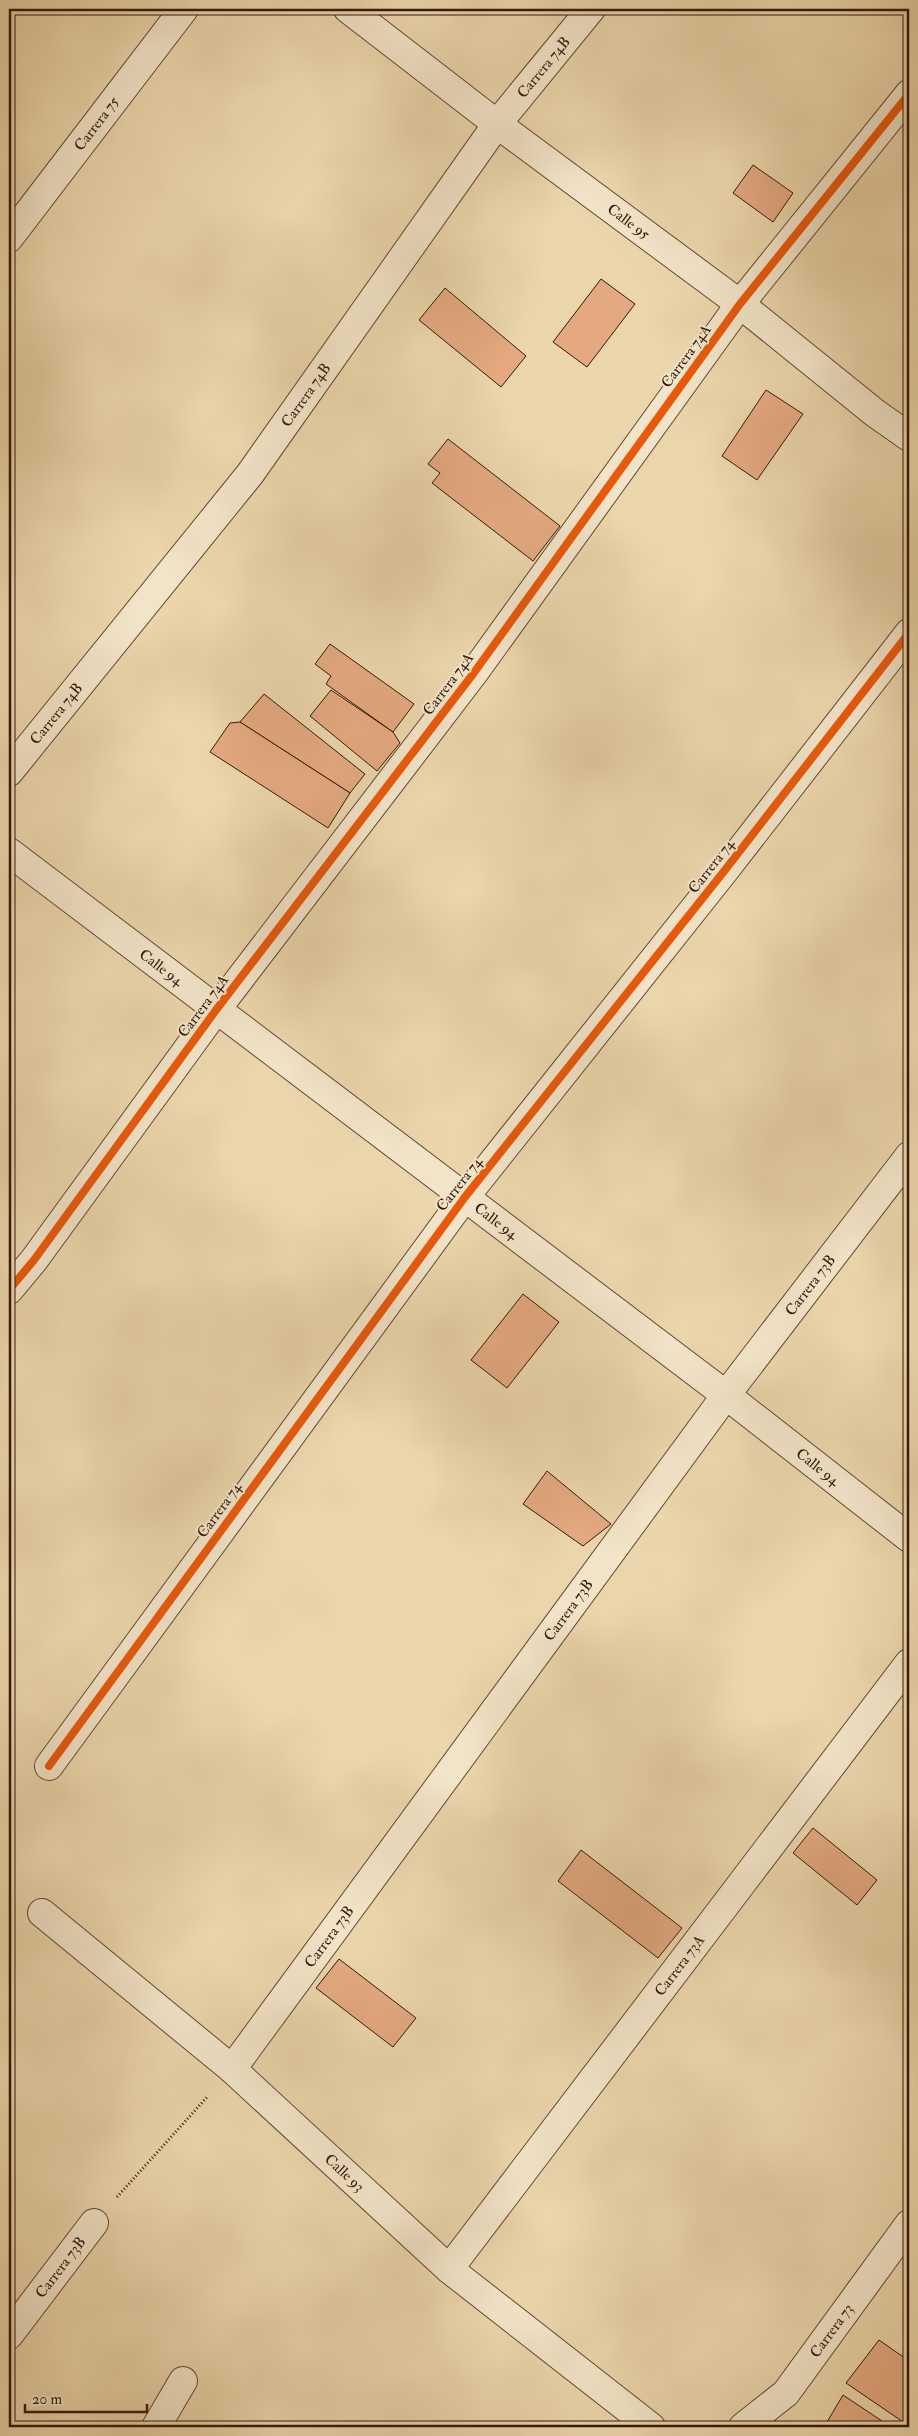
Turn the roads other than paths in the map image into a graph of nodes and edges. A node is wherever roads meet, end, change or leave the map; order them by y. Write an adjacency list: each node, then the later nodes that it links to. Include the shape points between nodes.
1 (184, 9): 6 (street, Carrera 75)
2 (348, 9): 5 (street, Calle 95)
3 (591, 9): 5 (street, Carrera 74B)
4 (909, 94): 7 (street, Carrera 74A)
5 (497, 124): 7 (street, Calle 95); 10 (street, Carrera 74B, via 250,474)
6 (9, 238)
7 (740, 304): 8 (street, Calle 95); 12 (street, Carrera 74A, via 473,674)
8 (909, 437)
9 (909, 633): 14 (street, Carrera 74)
10 (9, 772)
11 (9, 852): 12 (street, Calle 94)
12 (216, 1010): 14 (street, Calle 94); 15 (street, Carrera 74A)
13 (909, 1156): 16 (street, Carrera 73B)
14 (465, 1197): 16 (street, Calle 94); 19 (street, Carrera 74)
15 (9, 1290)
16 (726, 1395): 17 (street, Calle 94); 21 (street, Carrera 73B)
17 (909, 1538)
18 (909, 1663): 24 (street, Carrera 73A)
19 (50, 1766)
20 (42, 1913): 21 (street, Calle 93)
21 (232, 2070): 24 (street, Calle 93)
22 (94, 2223): 25 (street, Carrera 73B)
23 (909, 2224): 29 (street, Carrera 73, via 786,2393)
24 (449, 2269): 28 (street, Calle 93)
25 (9, 2335)
26 (184, 2381): 27 (street)
27 (156, 2427)
28 (651, 2427)
29 (743, 2427)

